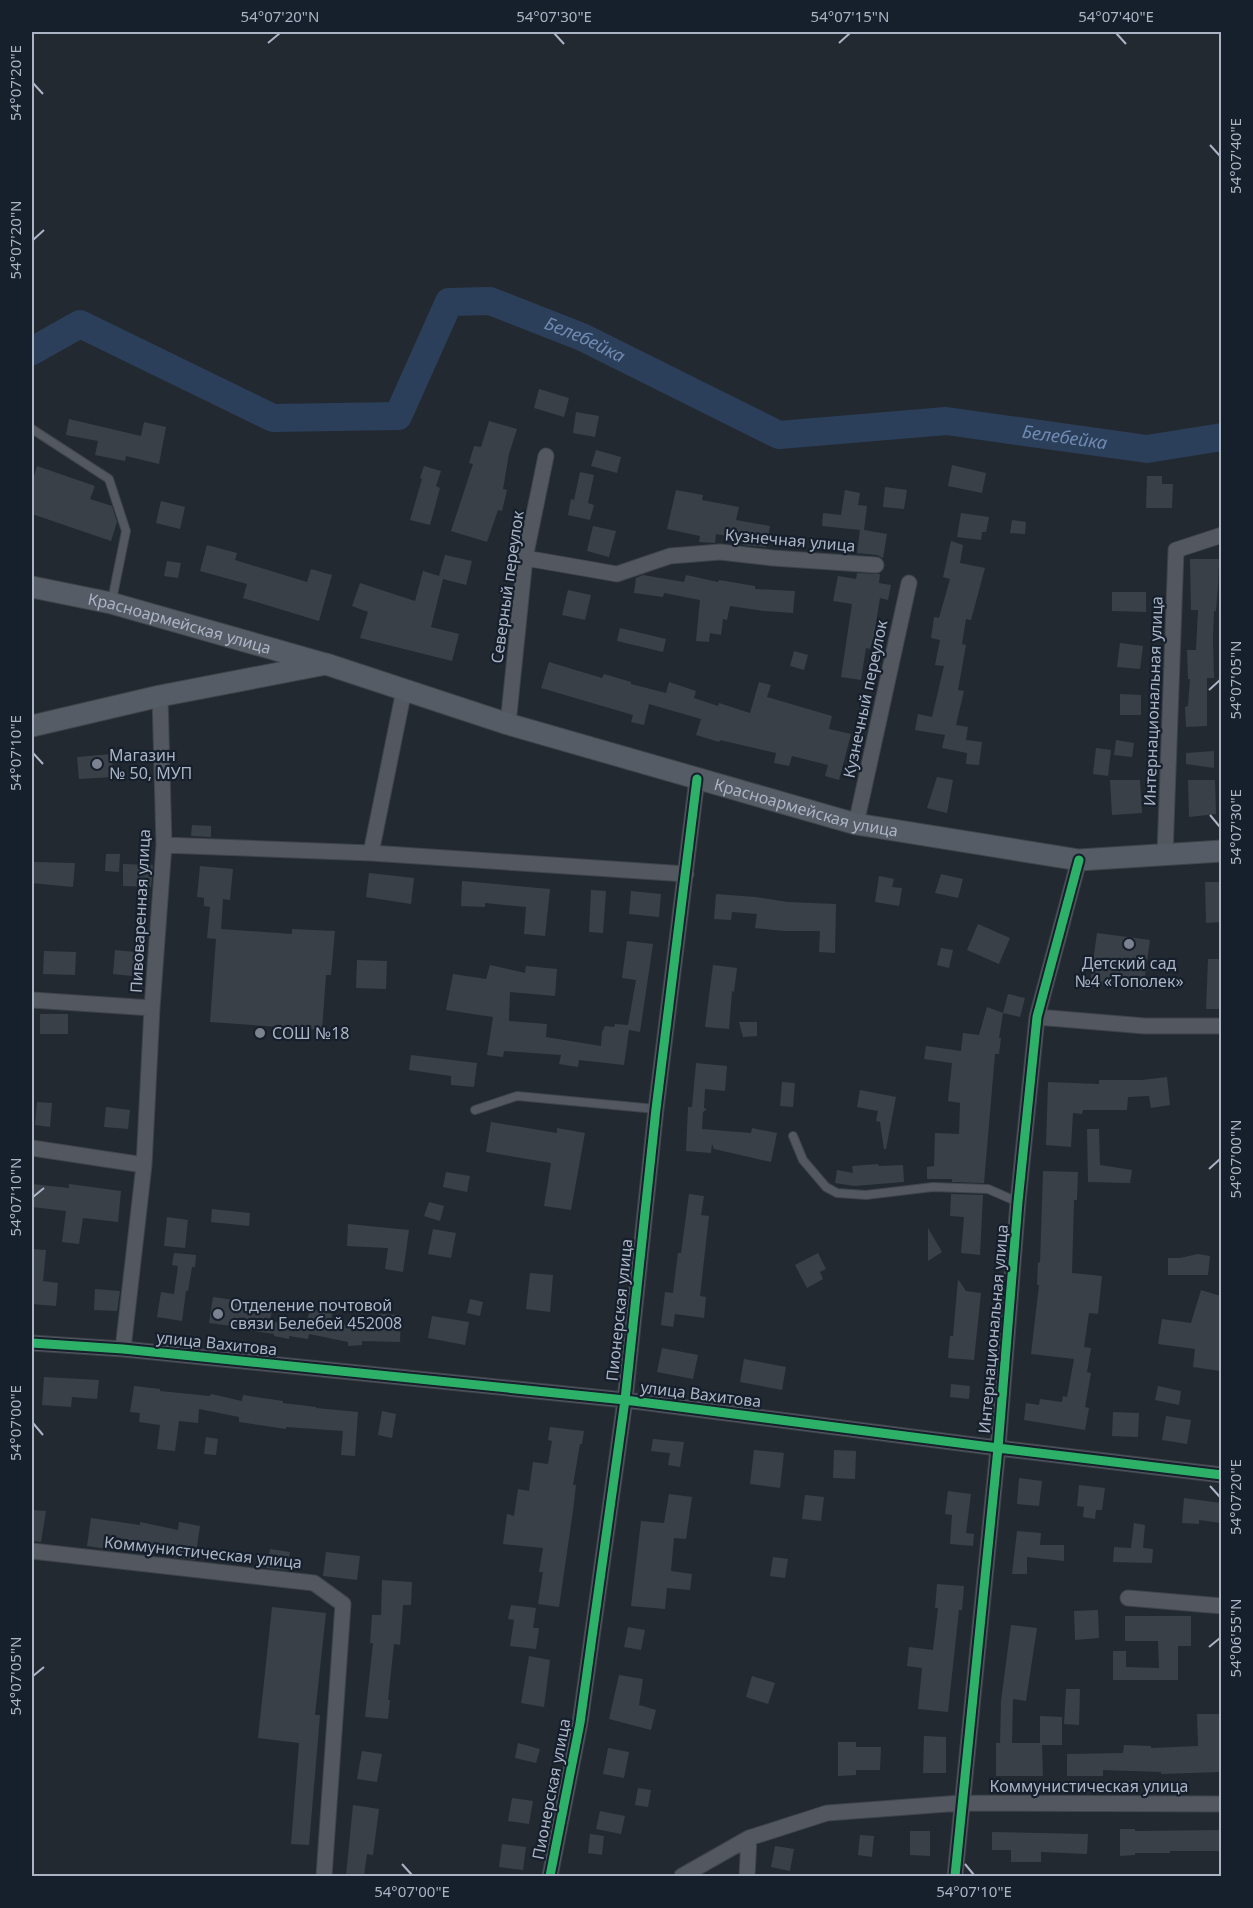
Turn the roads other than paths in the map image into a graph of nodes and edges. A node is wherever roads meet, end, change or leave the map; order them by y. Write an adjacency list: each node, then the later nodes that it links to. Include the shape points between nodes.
1 (32, 429): 8 (lane, via 109,479 126,531)
2 (546, 456): 4 (street, Северный переулок)
3 (1221, 535): 19 (street, Интернациональная улица, via 1176,550)
4 (525, 558): 5 (street, Кузнечная улица, via 617,574 670,556 720,552); 12 (street, Северный переулок)
5 (876, 565)
6 (909, 583): 15 (street, Кузнечный переулок)
7 (32, 587): 8 (main road, Красноармейская улица)
8 (111, 603): 9 (main road, Красноармейская улица)
9 (326, 664): 10 (main road, Красноармейская улица); 11 (main road, Красноармейская улица)
10 (404, 690): 12 (main road, Красноармейская улица); 18 (street)
11 (160, 696): 13 (main road, Красноармейская улица); 16 (street, Пивоваренная улица)
12 (508, 724): 14 (main road, Красноармейская улица)
13 (32, 726)
14 (697, 779): 15 (main road, Красноармейская улица); 21 (street, Пионерская улица)
15 (856, 824): 20 (main road, Красноармейская улица)
16 (164, 845): 18 (street); 23 (street, Пивоваренная улица)
17 (1221, 851): 19 (main road, Красноармейская улица)
18 (371, 853): 21 (street)
19 (1166, 854): 20 (main road, Красноармейская улица)
20 (1078, 860): 24 (street, Интернациональная улица)
21 (686, 874): 26 (street, Пионерская улица)
22 (32, 1000): 23 (street, Пивоваренная улица)
23 (152, 1008): 30 (street)
24 (1037, 1017): 25 (street, via 1145,1026); 31 (street, Интернациональная улица)
25 (1221, 1026)
26 (656, 1109): 27 (lane, via 517,1096); 34 (street, Пионерская улица)
27 (475, 1110)
28 (794, 1136): 31 (lane, via 803,1160 826,1187 837,1193 866,1195 933,1187 988,1189)
29 (32, 1148): 30 (street)
30 (144, 1165): 33 (street)
31 (1018, 1202): 35 (street, Интернациональная улица)
32 (32, 1343): 33 (street, улица Вахитова)
33 (123, 1349): 34 (street, улица Вахитова)
34 (625, 1400): 35 (street, улица Вахитова); 44 (street, Пионерская улица, via 580,1723)
35 (998, 1448): 36 (street, улица Вахитова); 40 (street, Интернациональная улица)
36 (1221, 1475)
37 (32, 1551): 43 (street, Коммунистическая улица, via 314,1583 343,1604)
38 (1128, 1598): 39 (street)
39 (1221, 1606)
40 (961, 1803): 41 (street, Коммунистическая улица); 42 (street, Коммунистическая улица, via 826,1813); 47 (street, Интернациональная улица)
41 (1221, 1804)
42 (748, 1838): 45 (street, Коммунистическая улица); 46 (street)
43 (324, 1876)
44 (550, 1876)
45 (682, 1876)
46 (747, 1876)
47 (955, 1876)

